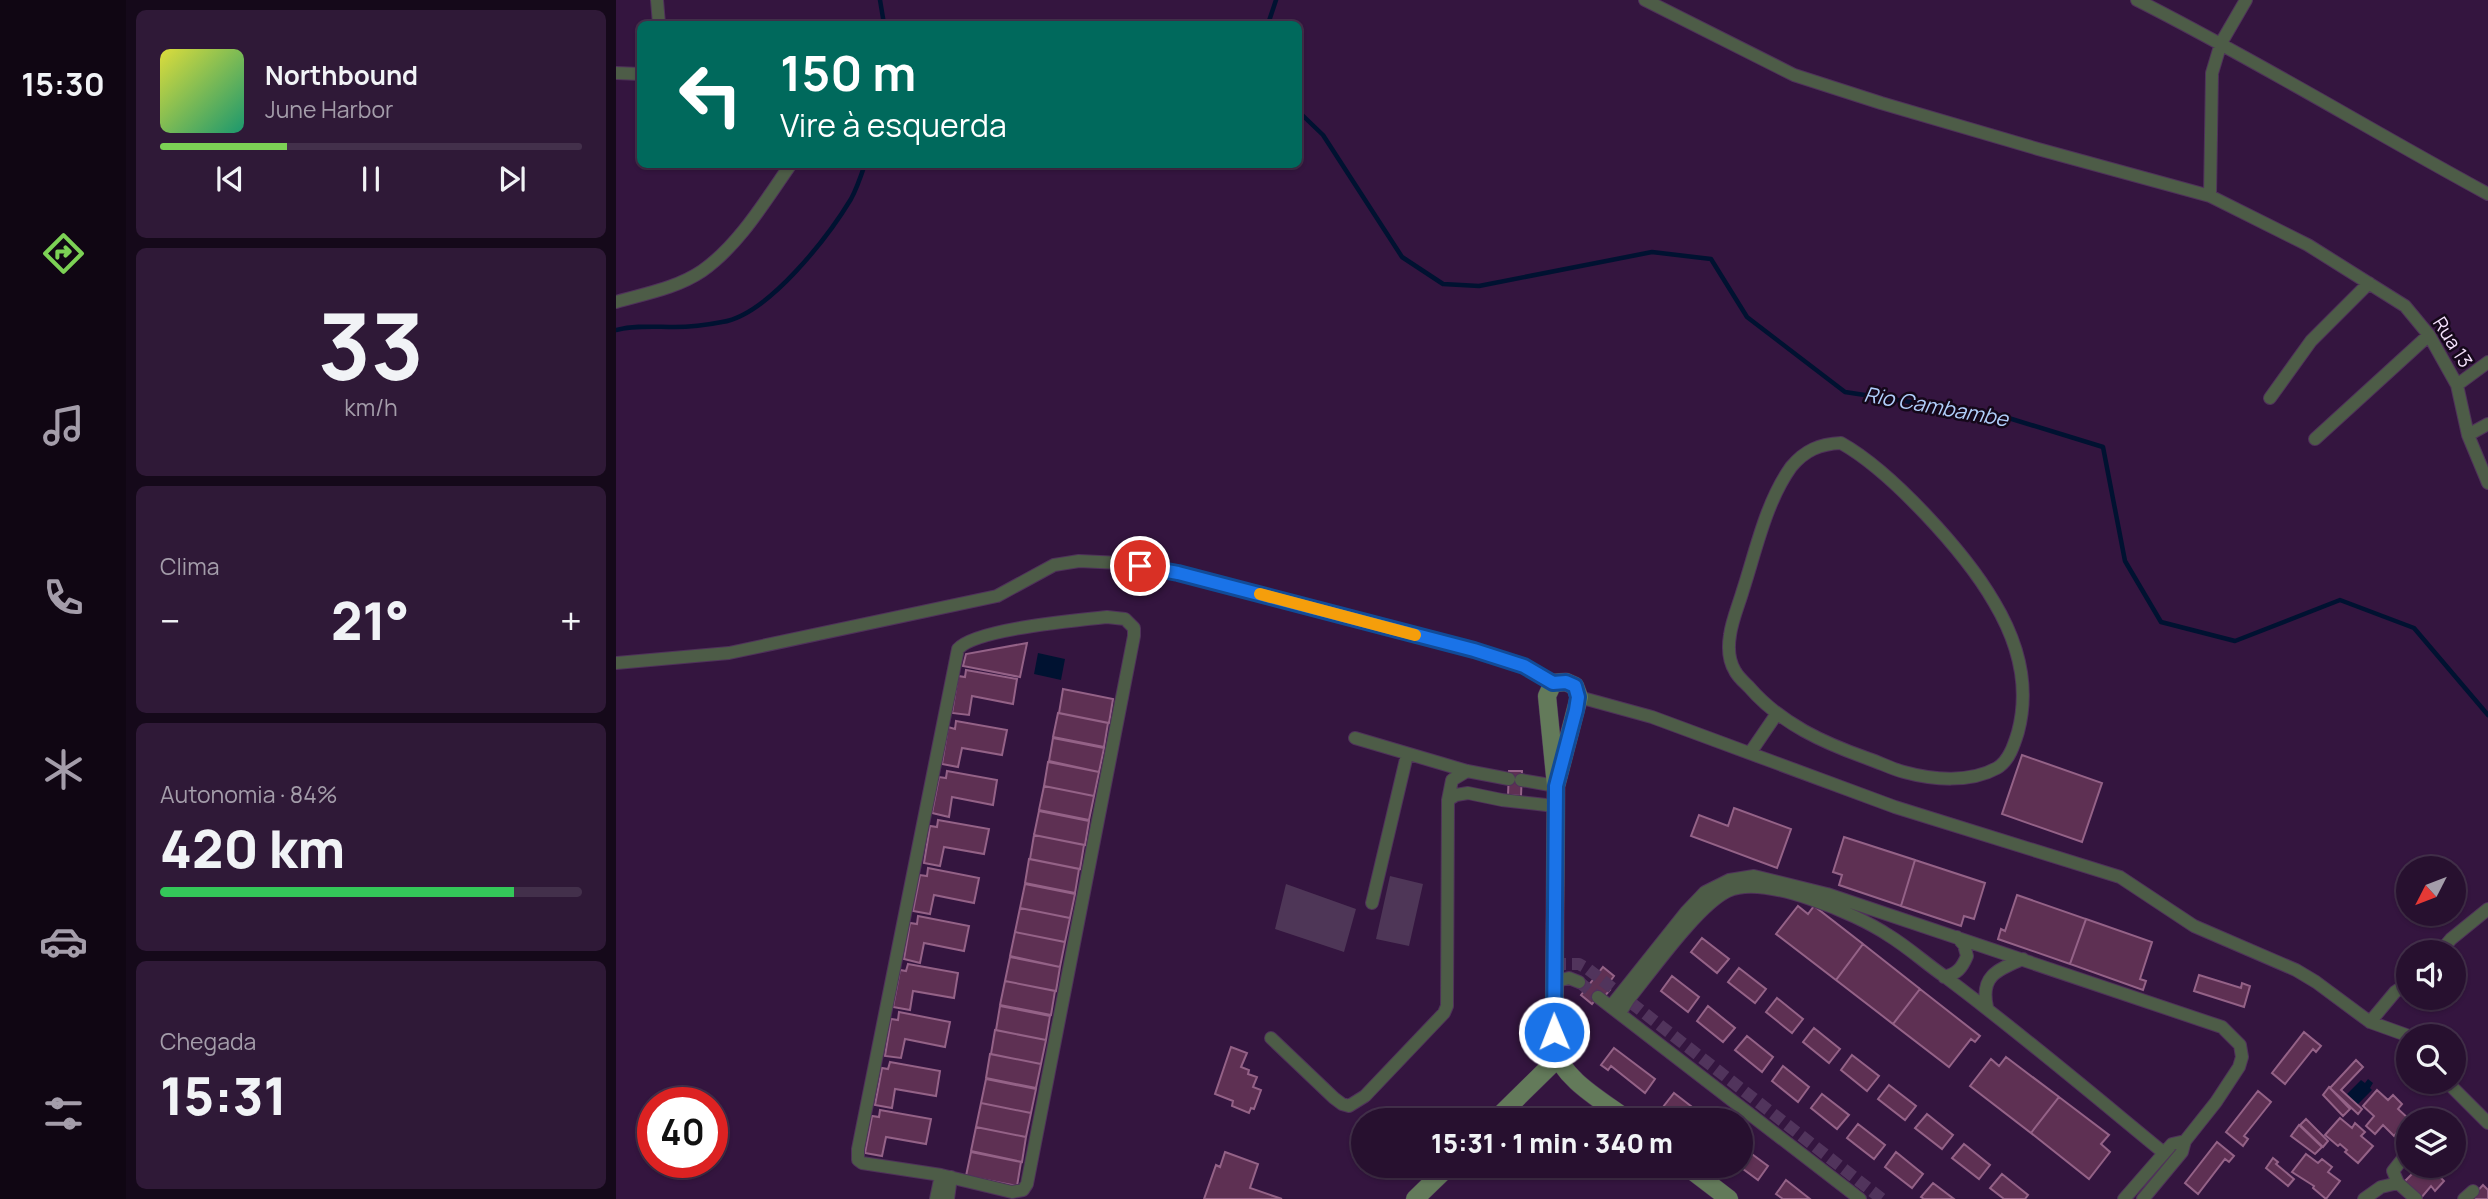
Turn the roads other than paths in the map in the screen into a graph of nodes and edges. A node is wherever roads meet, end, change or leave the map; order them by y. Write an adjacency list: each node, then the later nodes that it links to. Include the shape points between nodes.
1 (657, 0): 5 (street)
2 (1646, 0): 11 (street, Rua 13, via 1794,75)
3 (2137, 0): 6 (street)
4 (2246, 0): 6 (street)
5 (659, 21)
6 (2221, 43): 10 (street); 11 (street, via 2211,73)
7 (616, 73): 8 (street)
8 (637, 74)
9 (788, 168): 13 (street, via 738,237 701,271 662,289)
10 (2488, 194)
11 (2210, 196): 12 (street, Rua 13, via 2308,245)
12 (2369, 283): 14 (street, Rua 13, via 2405,306); 17 (street, via 2311,341)
13 (616, 302)
14 (2428, 335): 16 (street, Rua 13); 20 (street)
15 (2488, 362): 16 (street)
16 (2457, 385): 19 (street, Rua 13)
17 (2270, 398)
18 (2488, 424): 19 (street)
19 (2468, 435): 21 (street, Rua 13)
20 (2315, 439)
21 (2488, 482)
22 (616, 663): 23 (street, via 729,653 998,597 1054,565 1079,561 1178,573 1474,650 1524,666)
23 (1553, 683): 24 (street, via 1575,686); 31 (street, via 1546,696)
24 (1578, 697): 27 (street, via 1652,717); 31 (street)
25 (1776, 715): 25 (street, via 1735,672 1730,634 1777,491 1805,453 1822,444 1841,443 1900,490 1994,601 2013,638 2023,677 2024,710 2013,749 1999,767 1972,778 1904,772 1826,744); 27 (street)
26 (1355, 738): 28 (street)
27 (1750, 753): 47 (street, via 1895,807 2120,877 2194,926 2296,970)
28 (1407, 755): 29 (street); 35 (street)
29 (1467, 771): 30 (street); 32 (street, via 1452,780)
30 (1511, 779): 31 (street); 33 (street, via 1499,794)
31 (1556, 786): 34 (street)
32 (1448, 800): 33 (street, via 1468,793); 49 (street, via 1444,1013 1365,1096 1349,1106)
33 (1502, 800): 34 (street)
34 (1555, 806): 41 (street)
35 (1373, 902)
36 (2488, 909): 38 (street)
37 (1957, 936): 39 (street); 40 (street, via 1968,956 1954,975); 46 (street, via 1788,883 1754,876 1729,880 1705,892 1686,912 1619,993)
38 (2450, 940)
39 (2023, 960): 45 (street, via 1991,976 1985,987); 55 (street, via 2222,1027 2233,1036 2240,1045 2239,1067)
40 (1944, 976): 45 (street); 46 (street, via 1858,917 1753,886 1730,890 1712,901)
41 (1553, 982): 42 (street, via 1569,978); 50 (street)
42 (1579, 982)
43 (2396, 991): 47 (street)
44 (1598, 996): 46 (street)
45 (1987, 1007): 56 (street)
46 (1616, 1010): 66 (street)
47 (2370, 1022): 48 (street)
48 (2396, 1031)
49 (1271, 1038)
50 (1557, 1059): 52 (street); 53 (street)
51 (2459, 1094): 54 (street)
52 (1507, 1108)
53 (1613, 1108)
54 (2488, 1123)
55 (2185, 1141): 56 (street, via 2172,1144); 68 (street, via 2182,1153)
56 (2164, 1153): 67 (street)
57 (2396, 1167): 61 (street)
58 (946, 1176): 58 (street, via 1013,1192 1027,1184 1132,650 1134,628 1125,619 1039,624 968,641 955,656 858,1149 862,1163); 62 (street); 63 (street)
59 (1437, 1178): 64 (street)
60 (1702, 1178): 65 (street)
61 (2398, 1184): 69 (street, via 2381,1186); 70 (street)
62 (936, 1199)
63 (948, 1199)
64 (1415, 1199)
65 (1729, 1199)
66 (1860, 1199)
67 (2124, 1199)
68 (2143, 1199)
69 (2364, 1199)
70 (2416, 1199)

